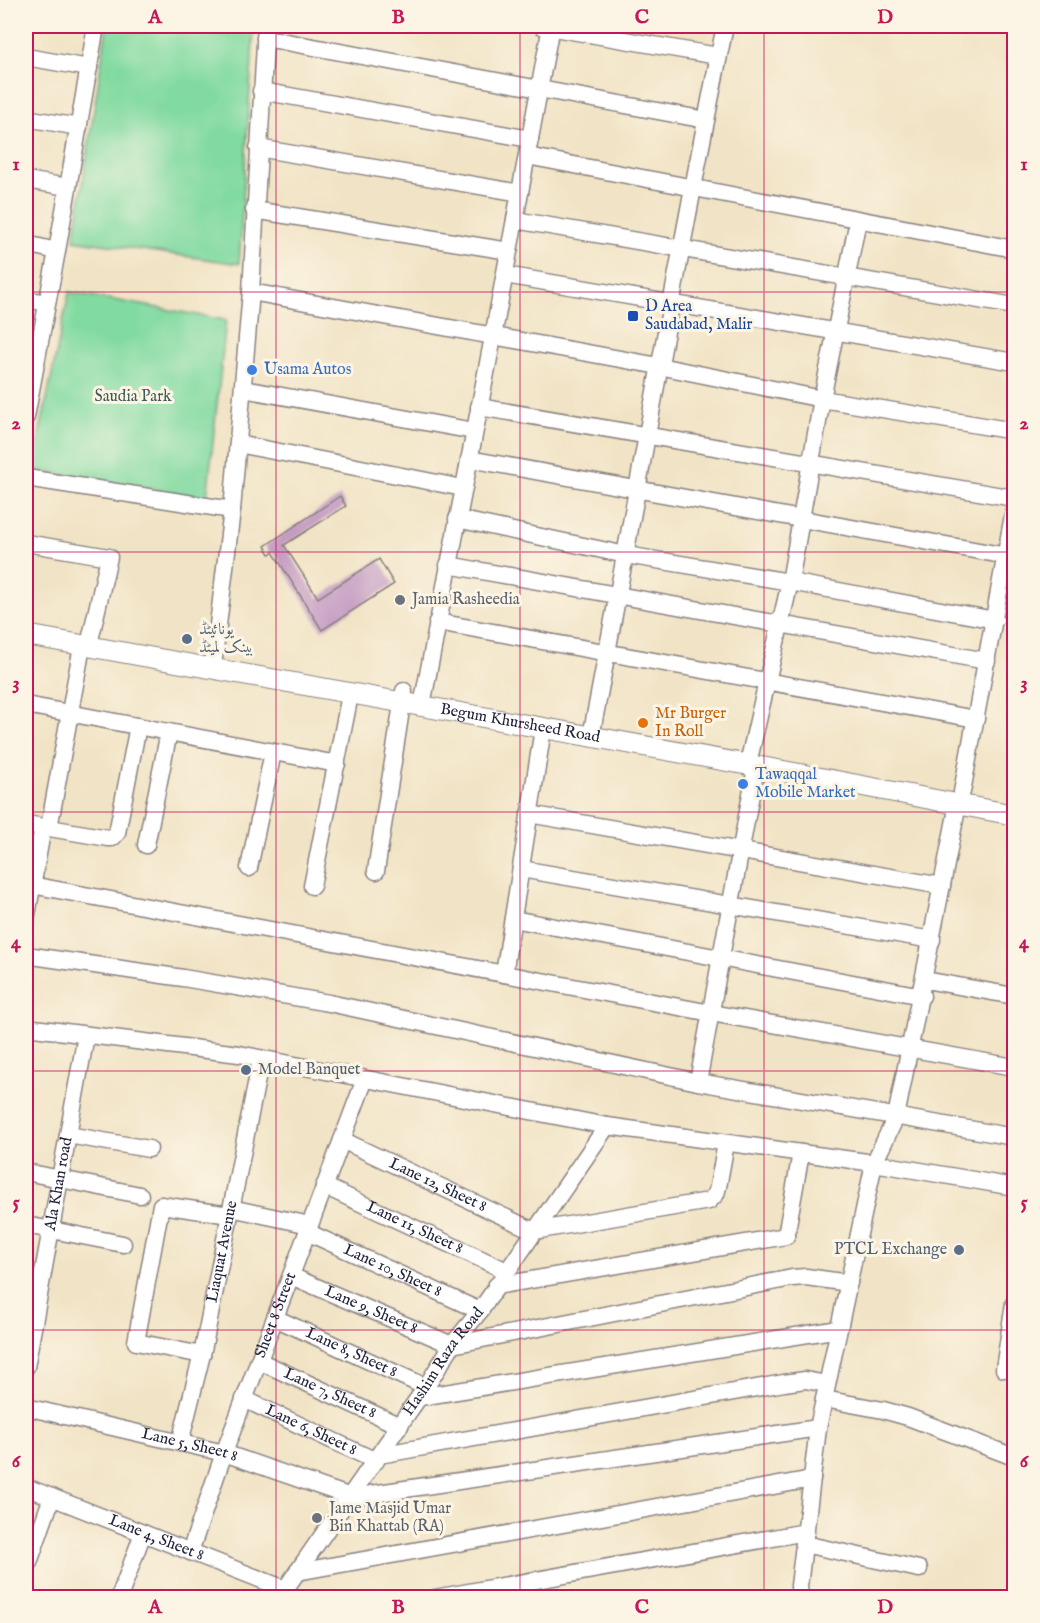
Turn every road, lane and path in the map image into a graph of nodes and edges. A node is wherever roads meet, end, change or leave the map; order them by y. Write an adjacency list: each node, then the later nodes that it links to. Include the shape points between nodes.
1 (96, 26): 7 (street)
2 (548, 26): 5 (street); 8 (street)
3 (725, 26): 5 (street)
4 (265, 32): 8 (street); 9 (street)
5 (718, 56): 11 (street)
6 (26, 57): 7 (street)
7 (89, 68): 12 (street)
8 (539, 88): 11 (street); 13 (street)
9 (261, 92): 13 (street); 14 (street)
10 (26, 118): 12 (street)
11 (706, 120): 18 (street)
12 (79, 127): 17 (street)
13 (530, 139): 15 (street)
14 (258, 148): 19 (street); 20 (street)
15 (527, 156): 18 (street); 19 (street)
16 (26, 180): 17 (street)
17 (68, 187): 26 (street)
18 (693, 188): 22 (street); 24 (street)
19 (520, 193): 21 (street)
20 (254, 210): 27 (street); 30 (street)
21 (515, 220): 24 (street); 27 (street)
22 (858, 220): 25 (street); 29 (street)
23 (26, 244): 26 (street)
24 (681, 249): 29 (street); 33 (street)
25 (1014, 249)
26 (57, 251): 32 (street)
27 (509, 251): 28 (street)
28 (505, 275): 33 (street); 36 (street)
29 (846, 277): 34 (street); 35 (street)
30 (251, 292): 36 (street); 40 (street)
31 (26, 299): 32 (street)
32 (48, 303): 37 (street)
33 (671, 303): 35 (street); 39 (street)
34 (1014, 306)
35 (835, 332): 38 (street); 41 (street)
36 (493, 337): 39 (street); 42 (street)
37 (31, 358): 43 (street)
38 (1014, 362)
39 (659, 366): 41 (street); 46 (street)
40 (243, 388): 44 (street); 47 (street)
41 (822, 399): 45 (street); 49 (street)
42 (479, 407): 44 (street); 46 (street)
43 (26, 414)
44 (474, 431): 48 (street)
45 (1014, 431)
46 (647, 436): 49 (street); 52 (street)
47 (238, 444): 51 (street); 54 (street)
48 (469, 459): 51 (street); 52 (street)
49 (811, 463): 53 (street); 57 (street)
50 (26, 478): 54 (street)
51 (463, 488): 56 (street)
52 (638, 490): 57 (street); 59 (street)
53 (1014, 498)
54 (232, 510): 72 (street)
55 (1014, 510): 60 (street)
56 (457, 519): 59 (street); 61 (street)
57 (801, 519): 60 (street); 63 (street)
58 (26, 543): 70 (street, via 109,557)
59 (626, 555): 63 (street); 64 (street)
60 (1007, 556): 62 (street)
61 (448, 566): 64 (street); 66 (street)
62 (1009, 574): 65 (street)
63 (790, 582): 65 (street); 68 (street)
64 (618, 596): 68 (street); 71 (street)
65 (995, 620): 73 (street)
66 (437, 622): 71 (street); 76 (street)
67 (26, 624): 70 (main road, Begum Khursheed Road)
68 (780, 624): 73 (street); 74 (street)
69 (26, 635): 70 (main road, Begum Khursheed Road)
70 (86, 641): 72 (main road, Begum Khursheed Road); 75 (main road, Begum Khursheed Road); 78 (street)
71 (607, 652): 74 (street); 81 (street)
72 (214, 658): 76 (main road, Begum Khursheed Road)
73 (987, 661): 79 (street)
74 (767, 681): 79 (street); 86 (street)
75 (350, 694): 76 (main road, Begum Khursheed Road); 87 (street)
76 (410, 697): 81 (main road, Begum Khursheed Road); 82 (main road, Begum Khursheed Road); 98 (street)
77 (26, 705): 78 (street)
78 (70, 713): 80 (street); 93 (street)
79 (976, 719): 88 (street)
80 (138, 726): 83 (street); 93 (street, via 117,833 108,838)
81 (593, 726): 84 (main road, Begum Khursheed Road)
82 (543, 729): 84 (main road, Begum Khursheed Road); 90 (street)
83 (169, 732): 85 (street); 94 (street)
84 (673, 746): 86 (main road, Begum Khursheed Road)
85 (273, 752): 87 (street); 96 (street)
86 (753, 761): 88 (main road, Begum Khursheed Road); 95 (street)
87 (337, 764): 100 (street)
88 (960, 798): 89 (main road, Begum Khursheed Road); 91 (main road, Begum Khursheed Road); 101 (street)
89 (1014, 802)
90 (529, 814): 95 (street); 97 (street)
91 (1014, 815)
92 (26, 824): 93 (street)
93 (46, 828): 99 (street)
94 (146, 845)
95 (741, 851): 101 (street); 102 (street)
96 (249, 868)
97 (520, 869): 102 (street); 103 (street)
98 (376, 871)
99 (29, 885): 104 (street); 108 (street)
100 (312, 886)
101 (942, 886): 105 (street)
102 (731, 905): 105 (street); 107 (street)
103 (513, 919): 107 (street); 108 (street)
104 (26, 920)
105 (932, 940): 109 (street)
106 (26, 955): 118 (street, via 329,1003)
107 (721, 958): 109 (street); 111 (street)
108 (504, 974): 111 (street)
109 (923, 988): 110 (street); 114 (street)
110 (1014, 996)
111 (711, 1013): 114 (street); 118 (street)
112 (26, 1028): 113 (street)
113 (86, 1035): 115 (street); 121 (street, Ala Khan road)
114 (910, 1049): 116 (street); 119 (street)
115 (261, 1059): 117 (street); 133 (street, Liaquat Avenue)
116 (1014, 1067)
117 (365, 1079): 120 (street); 123 (street, Sheet 8 Street)
118 (698, 1082): 119 (street)
119 (896, 1117): 122 (street); 127 (street)
120 (607, 1126): 124 (street); 137 (street, Hashim Raza Road)
121 (68, 1135): 125 (street); 129 (street, Ala Khan road)
122 (1014, 1137)
123 (342, 1140): 130 (street, Sheet 8 Street); 137 (street, Lane 12, Sheet 8)
124 (726, 1143): 126 (street); 137 (street, via 716,1194 709,1201)
125 (150, 1149)
126 (801, 1153): 127 (street); 142 (street, via 786,1236)
127 (874, 1163): 131 (street); 141 (street)
128 (26, 1172): 129 (street)
129 (60, 1179): 132 (street); 136 (street, Ala Khan road)
130 (324, 1186): 135 (street, Sheet 8 Street); 139 (street, Lane 11, Sheet 8)
131 (1014, 1186)
132 (140, 1194)
133 (230, 1212): 135 (street, Lane 10, Sheet 8); 148 (street, Liaquat Avenue); 148 (street, Lane 10, Sheet 8, via 161,1204 136,1342)
134 (26, 1225): 136 (street)
135 (309, 1228): 140 (street, Sheet 8 Street); 144 (street, Lane 10, Sheet 8)
136 (51, 1230): 138 (street); 150 (street, Ala Khan road)
137 (534, 1231): 139 (street, Hashim Raza Road)
138 (123, 1244)
139 (507, 1271): 142 (street, Hashim Raza Road)
140 (291, 1276): 145 (street, Sheet 8 Street); 147 (street, Lane 9, Sheet 8)
141 (849, 1283): 146 (street); 147 (street, via 792,1278)
142 (496, 1286): 144 (street, Hashim Raza Road)
143 (1014, 1303): 151 (street)
144 (480, 1311): 147 (street, Hashim Raza Road)
145 (275, 1318): 149 (street, Sheet 8 Street); 152 (street, Lane 8, Sheet 8)
146 (839, 1329): 152 (street); 153 (street)
147 (452, 1345): 152 (street, Hashim Raza Road)
148 (202, 1355): 158 (street, Liaquat Avenue)
149 (259, 1361): 154 (street, Sheet 8 Street); 156 (street, Lane 7, Sheet 8)
150 (26, 1367)
151 (1004, 1369)
152 (423, 1392): 156 (street, Hashim Raza Road)
153 (826, 1392): 157 (street); 160 (street); 161 (street, via 805,1380 784,1383)
154 (244, 1399): 159 (street, Sheet 8 Street); 161 (street, Lane 6, Sheet 8)
155 (26, 1407): 158 (street, Lane 5, Sheet 8)
156 (400, 1426): 161 (street, Hashim Raza Road)
157 (818, 1428): 162 (street); 165 (street)
158 (180, 1443): 159 (street, Lane 5, Sheet 8)
159 (224, 1453): 165 (street, Lane 5, Sheet 8); 168 (street, Sheet 8 Street)
160 (1014, 1457)
161 (377, 1458): 165 (street, Hashim Raza Road)
162 (812, 1479): 167 (street); 171 (street)
163 (26, 1486): 164 (street, Lane 4, Sheet 8)
164 (52, 1497): 166 (street, Lane 4, Sheet 8); 170 (street)
165 (351, 1497): 171 (street, Hashim Raza Road)
166 (143, 1533): 168 (street, Lane 4, Sheet 8); 173 (street)
167 (805, 1538): 169 (street); 174 (street); 175 (street)
168 (190, 1552): 172 (street, Lane 4, Sheet 8)
169 (919, 1569)
170 (26, 1571)
171 (297, 1572): 172 (street, Hashim Raza Road)
172 (282, 1593)
173 (119, 1598)
174 (435, 1598)
175 (800, 1598)

